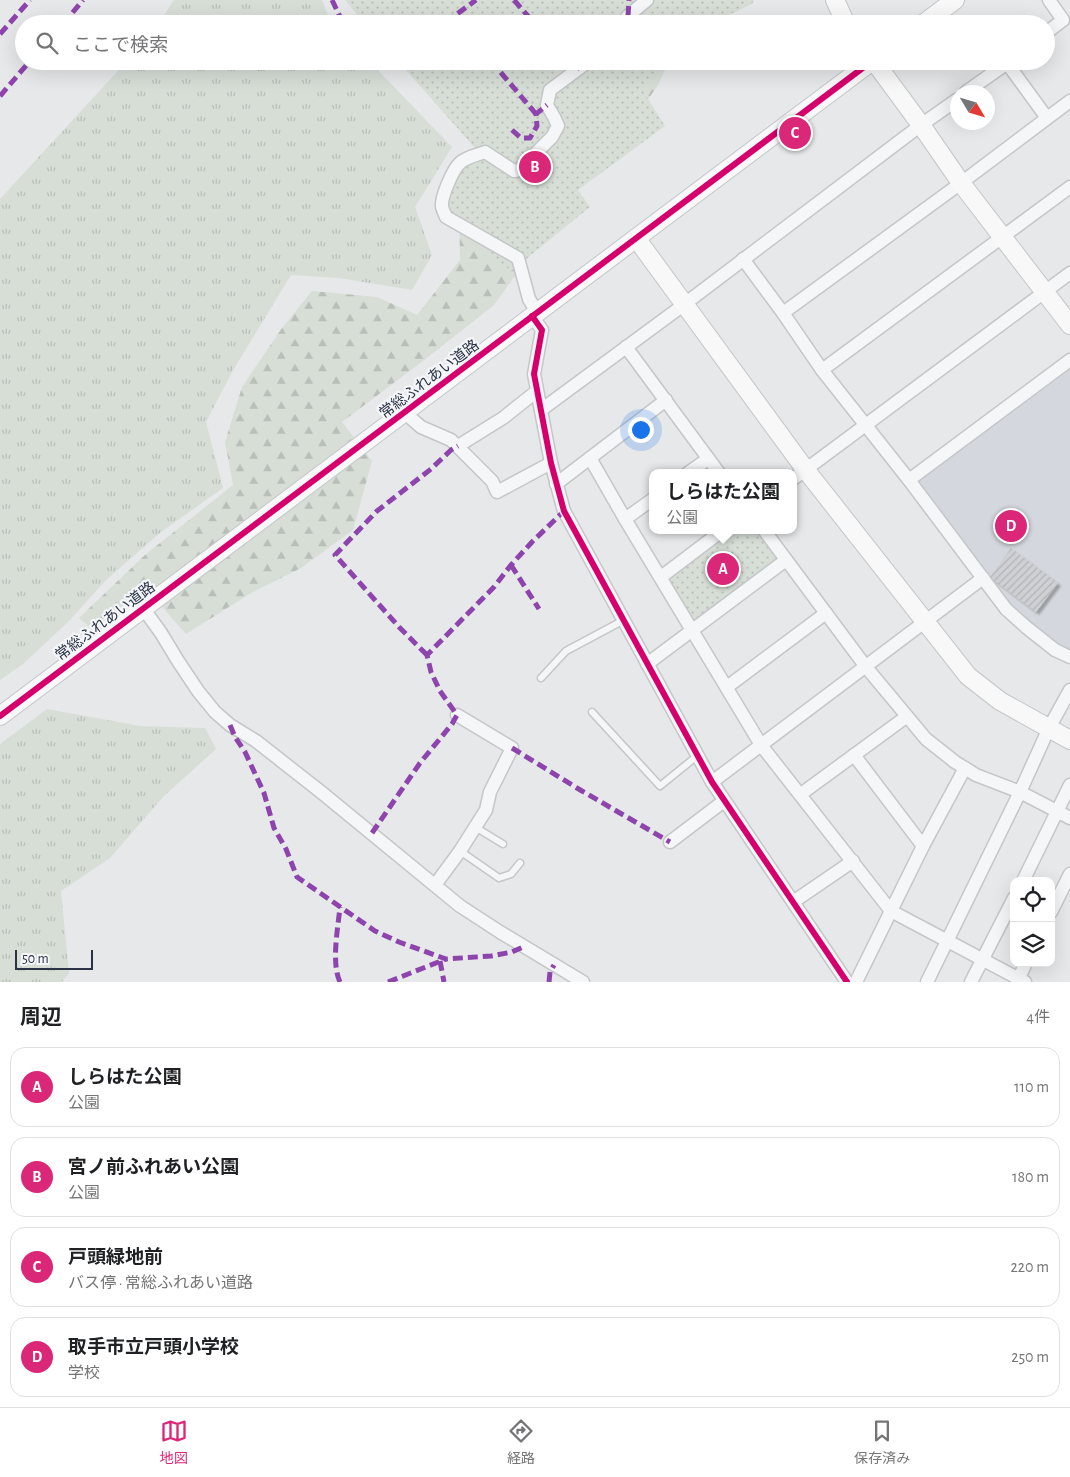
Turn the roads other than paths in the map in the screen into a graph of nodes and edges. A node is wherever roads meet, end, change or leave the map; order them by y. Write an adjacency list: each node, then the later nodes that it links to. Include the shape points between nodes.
1 (647, 0): 5 (street)
2 (835, 0): 6 (street)
3 (955, 0): 7 (street)
4 (1049, 0): 8 (street, via 1063,20)
5 (629, 15)
6 (842, 15)
7 (935, 15)
8 (1055, 26)
9 (577, 70): 28 (street, via 550,90 547,105 558,126 552,137 519,170 514,171 485,152 470,157 460,162 452,172 441,205 446,217 518,258)
10 (861, 70): 22 (street, 常総ふれあい道路)
11 (880, 70): 18 (street)
12 (997, 70): 14 (street)
13 (1014, 70): 17 (street)
14 (976, 85)
15 (1070, 101): 17 (street)
16 (950, 104): 18 (street)
17 (1047, 118): 19 (street)
18 (921, 124): 19 (street); 23 (street)
19 (961, 182): 21 (street); 27 (street)
20 (1070, 187): 21 (street)
21 (1003, 236): 25 (street); 32 (street)
22 (636, 238): 26 (street); 28 (street, 常総ふれあい道路)
23 (744, 258): 26 (street); 27 (street)
24 (1070, 273): 25 (street)
25 (1045, 292): 29 (street); 37 (street)
26 (685, 303): 30 (street); 44 (street)
27 (783, 313): 32 (street)
28 (535, 314): 33 (street, via 542,330 534,374); 36 (street, 常総ふれあい道路)
29 (1070, 325)
30 (626, 347): 34 (street); 35 (street)
31 (1070, 360): 46 (street)
32 (822, 370): 37 (street)
33 (537, 391): 35 (street); 38 (street, via 503,418)
34 (666, 400): 39 (street); 40 (street)
35 (541, 410): 41 (street)
36 (404, 413): 38 (street, via 421,427); 55 (street, 常総ふれあい道路)
37 (866, 424): 45 (street); 46 (street)
38 (458, 446): 41 (street, via 492,481 497,492)
39 (590, 458): 47 (street); 49 (street)
40 (708, 459): 42 (street); 43 (street)
41 (551, 463): 47 (street)
42 (694, 469)
43 (716, 469)
44 (796, 469)
45 (799, 474): 58 (street)
46 (909, 480): 54 (street)
47 (556, 484): 57 (street, via 564,511)
48 (649, 502): 49 (street)
49 (625, 519): 53 (street)
50 (719, 534): 53 (street)
51 (767, 534): 52 (street)
52 (786, 560): 56 (street); 59 (street)
53 (661, 577): 59 (street)
54 (983, 578): 58 (street); 60 (street, via 1026,628)
55 (143, 608): 68 (street, 常総ふれあい道路); 92 (street, via 215,712 321,792)
56 (826, 614): 62 (street); 64 (street)
57 (624, 620): 61 (street); 63 (lane, via 566,652)
58 (924, 622): 62 (street); 70 (street, via 968,676 1000,701)
59 (693, 630): 61 (street); 64 (street)
60 (1070, 657)
61 (647, 664): 74 (street)
62 (866, 667): 69 (street); 72 (street)
63 (541, 678)
64 (727, 687): 72 (street)
65 (1070, 690): 70 (street)
66 (592, 712): 74 (lane, via 660,786)
67 (457, 715): 83 (street, via 512,748 490,792 486,810)
68 (0, 716)
69 (906, 717): 73 (street); 75 (street, via 926,739)
70 (1049, 728): 71 (street); 78 (street)
71 (1070, 740)
72 (761, 745): 76 (street); 79 (street)
73 (854, 755): 79 (street); 86 (street)
74 (697, 756): 76 (street)
75 (964, 768): 78 (street); 86 (street)
76 (712, 782): 80 (street)
77 (1070, 785): 81 (street)
78 (1020, 792): 81 (street); 97 (street)
79 (801, 794): 88 (street)
80 (724, 800): 84 (street); 93 (street)
81 (1058, 812): 82 (street); 91 (street)
82 (1070, 818)
83 (475, 827): 85 (lane); 87 (street)
84 (670, 842)
85 (503, 844)
86 (924, 846): 96 (street)
87 (460, 851): 89 (lane, via 499,878 512,874); 92 (street)
88 (853, 861): 93 (street); 96 (street)
89 (520, 864)
90 (1070, 874): 94 (street)
91 (1025, 877)
92 (435, 885): 101 (street, via 492,927)
93 (793, 902): 102 (street)
94 (1055, 904)
95 (1010, 906): 98 (street)
96 (891, 911): 97 (street); 103 (street)
97 (947, 941): 98 (street); 104 (street)
98 (982, 959): 100 (street); 105 (street)
99 (1025, 967): 100 (street)
100 (1020, 981)
101 (583, 982)
102 (848, 982)
103 (856, 982)
104 (927, 982)
105 (971, 982)

